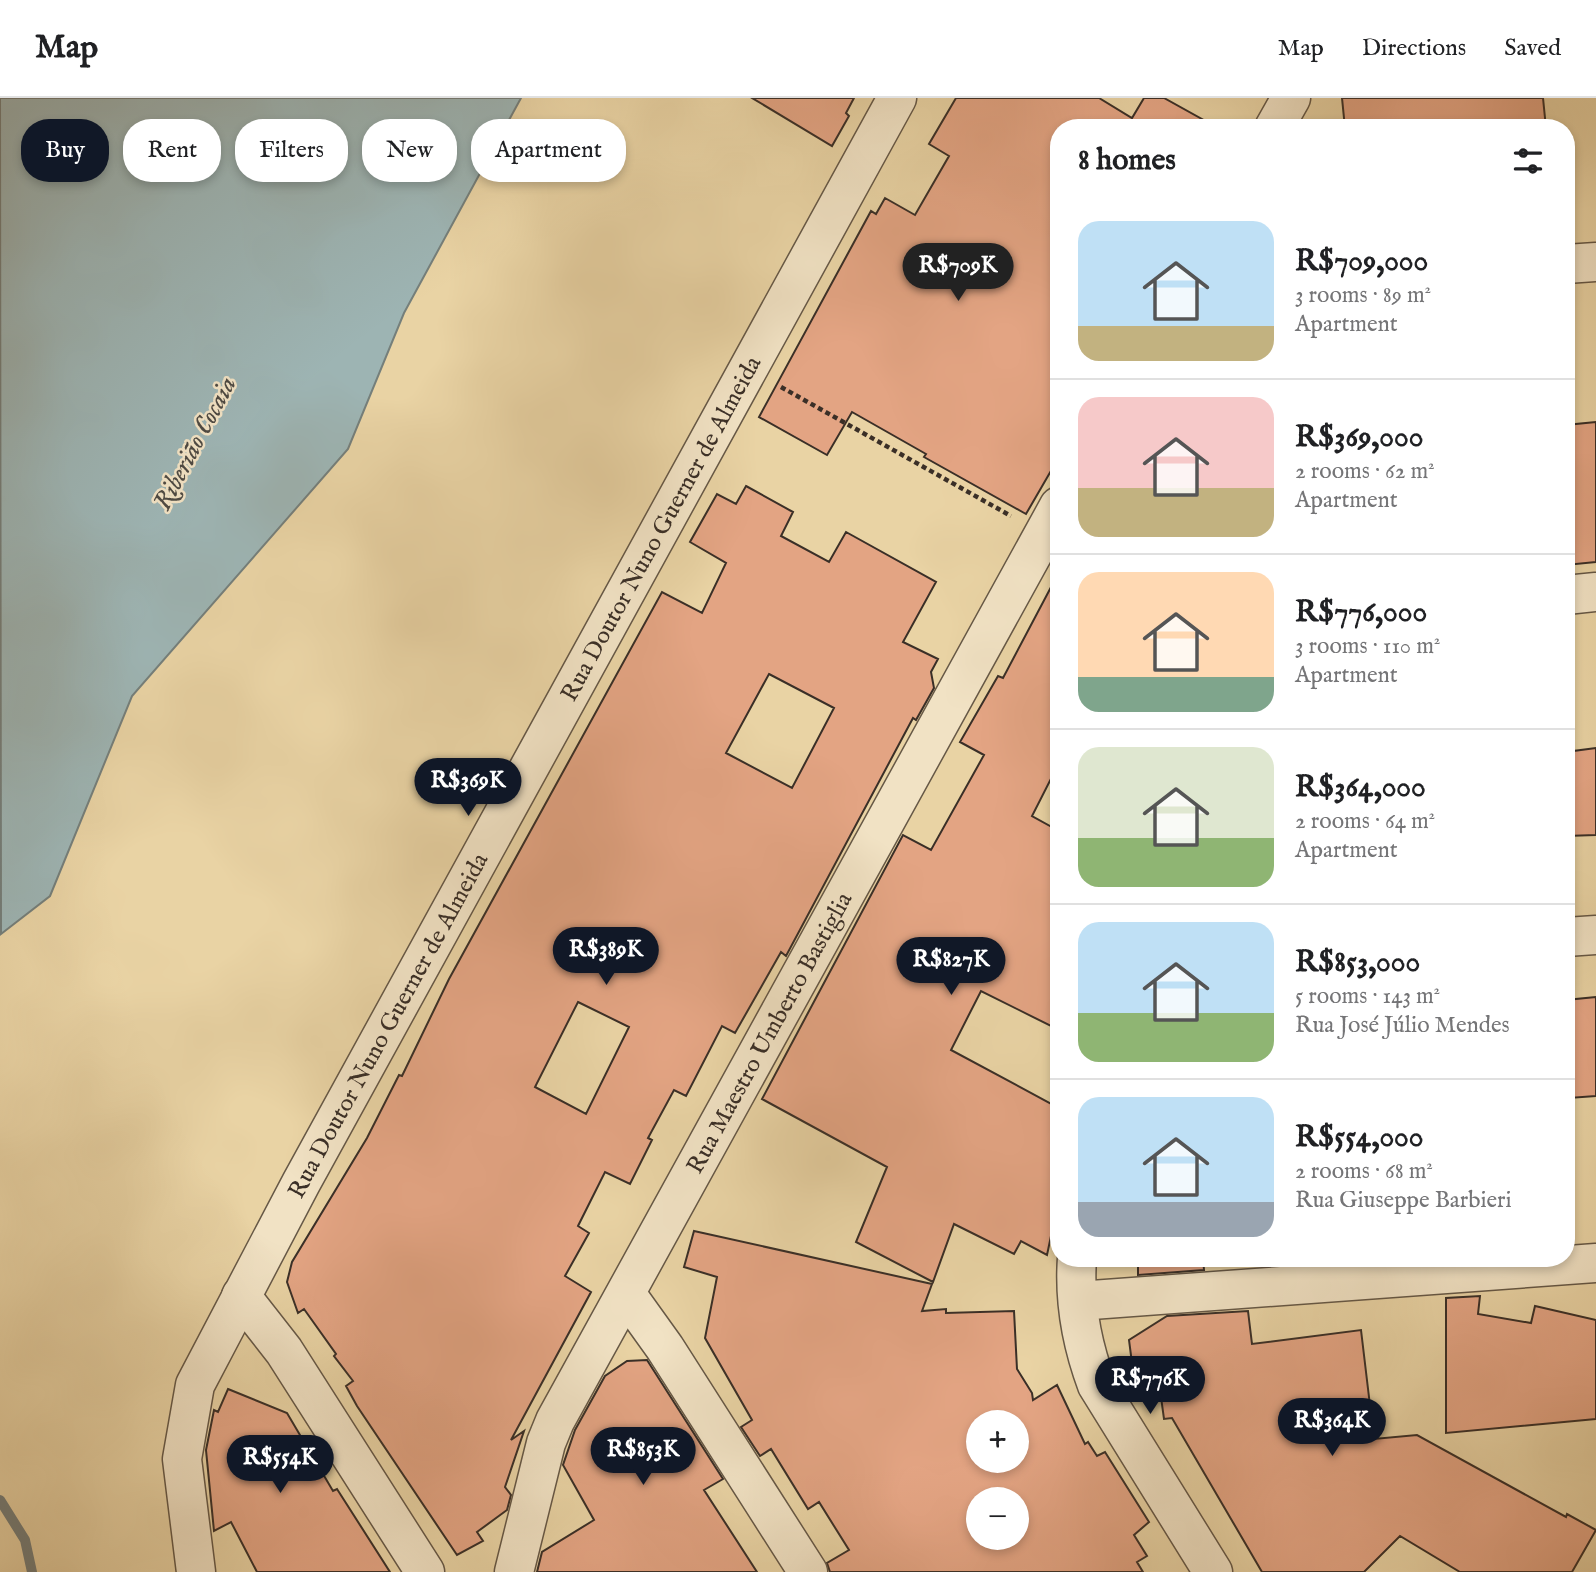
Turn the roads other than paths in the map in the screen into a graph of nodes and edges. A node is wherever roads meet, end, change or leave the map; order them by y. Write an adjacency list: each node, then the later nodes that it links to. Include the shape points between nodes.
1 (897, 98): 16 (street, Rua Doutor Nuno Guerner de Almeida)
2 (1291, 98): 3 (street)
3 (1279, 119)
4 (1596, 262): 5 (street)
5 (1575, 263)
6 (1050, 522): 15 (street, Rua Maestro Umberto Bastiglia)
7 (1596, 592): 8 (street)
8 (1575, 594)
9 (1596, 935): 10 (street)
10 (1575, 936)
11 (1596, 1264): 12 (street)
12 (1575, 1266)
13 (1077, 1267): 17 (street)
14 (1554, 1267): 17 (street)
15 (626, 1295): 20 (street, Rua Maestro Umberto Bastiglia, via 546,1443); 21 (street)
16 (241, 1296): 18 (street, Rua Doutor Nuno Guerner de Almeida, via 195,1385 184,1439 184,1482); 19 (street, via 284,1351)
17 (1078, 1301): 22 (street, via 1087,1358 1097,1385)
18 (196, 1572)
19 (425, 1572)
20 (514, 1572)
21 (808, 1572)
22 (1213, 1572)

